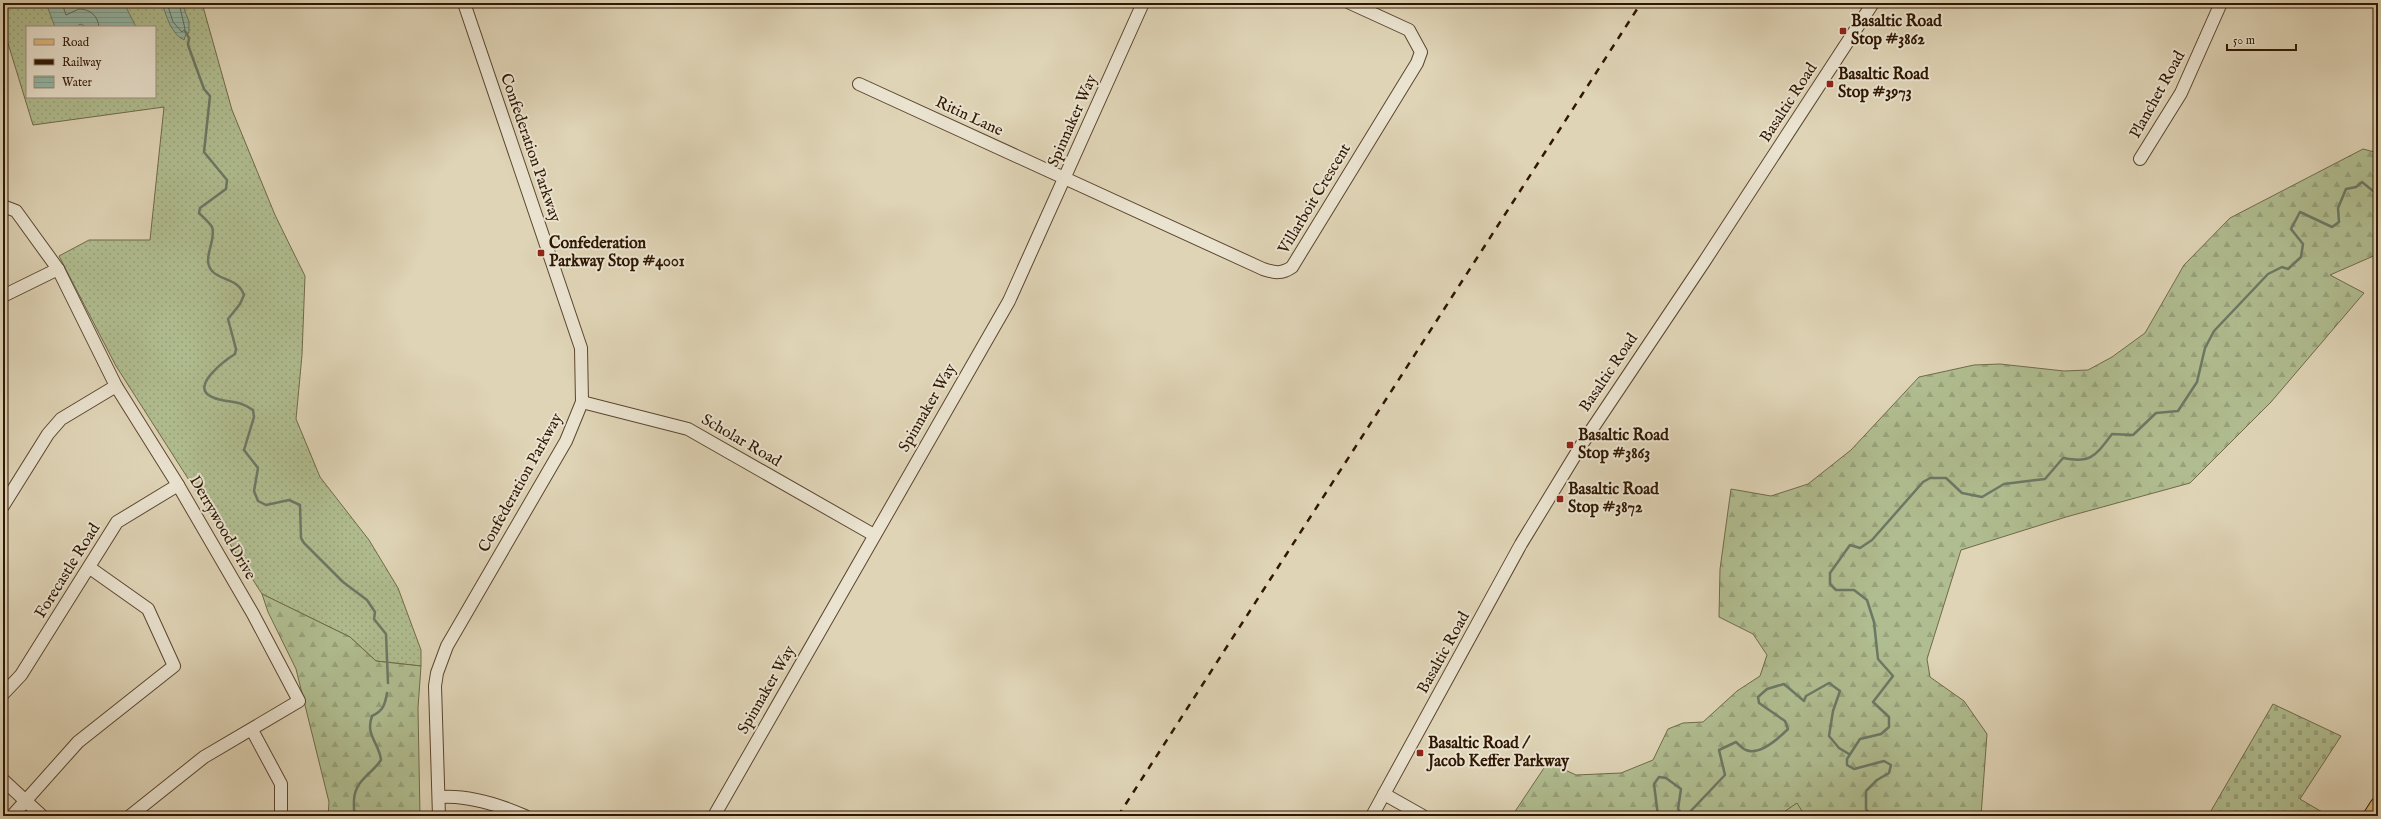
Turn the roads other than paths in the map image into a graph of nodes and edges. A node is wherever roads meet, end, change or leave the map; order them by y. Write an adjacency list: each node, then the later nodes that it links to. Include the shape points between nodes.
1 (464, 3): 13 (street, Confederation Parkway, via 581,348)
2 (1143, 3): 8 (street, Spinnaker Way)
3 (1350, 3): 8 (street, Villarboit Crescent, via 1409,30 1421,52 1417,63 1292,267 1284,272 1274,273 1263,269)
4 (1873, 3): 21 (street, Basaltic Road, via 1582,444 1522,544)
5 (2221, 3): 7 (street, Planchet Road, via 2181,92)
6 (859, 84): 8 (street, Ritin Lane)
7 (2140, 159)
8 (1065, 180): 16 (street, Spinnaker Way, via 1009,301)
9 (3, 206): 10 (street, Derrywood Drive, via 16,211)
10 (58, 269): 11 (street); 12 (street, Derrywood Drive)
11 (3, 296)
12 (116, 386): 14 (street, Derrywood Drive); 15 (street, via 61,419 48,434)
13 (582, 402): 16 (street, Scholar Road, via 688,429); 22 (street, Confederation Parkway, via 566,441 447,646 437,672 436,752)
14 (178, 485): 17 (street, Forecastle Road, via 117,522); 19 (street, Derrywood Drive, via 253,614 299,700)
15 (3, 506)
16 (874, 536): 31 (street, Spinnaker Way)
17 (90, 568): 18 (street, Forecastle Road, via 21,676); 23 (street, via 148,609 174,666 78,742)
18 (3, 694)
19 (252, 730): 27 (street, Derrywood Drive, via 204,757); 28 (street, via 281,784)
20 (3, 780): 23 (street)
21 (1384, 794): 32 (street, Basaltic Road); 33 (street)
22 (440, 797): 29 (street, Confederation Parkway); 30 (street, via 452,796 484,803)
23 (26, 801): 25 (street); 26 (street)
24 (2378, 804): 34 (main road)
25 (12, 816)
26 (42, 816)
27 (130, 816)
28 (281, 816)
29 (439, 816)
30 (525, 816)
31 (714, 816)
32 (1372, 816)
33 (1424, 816)
34 (2371, 816)

